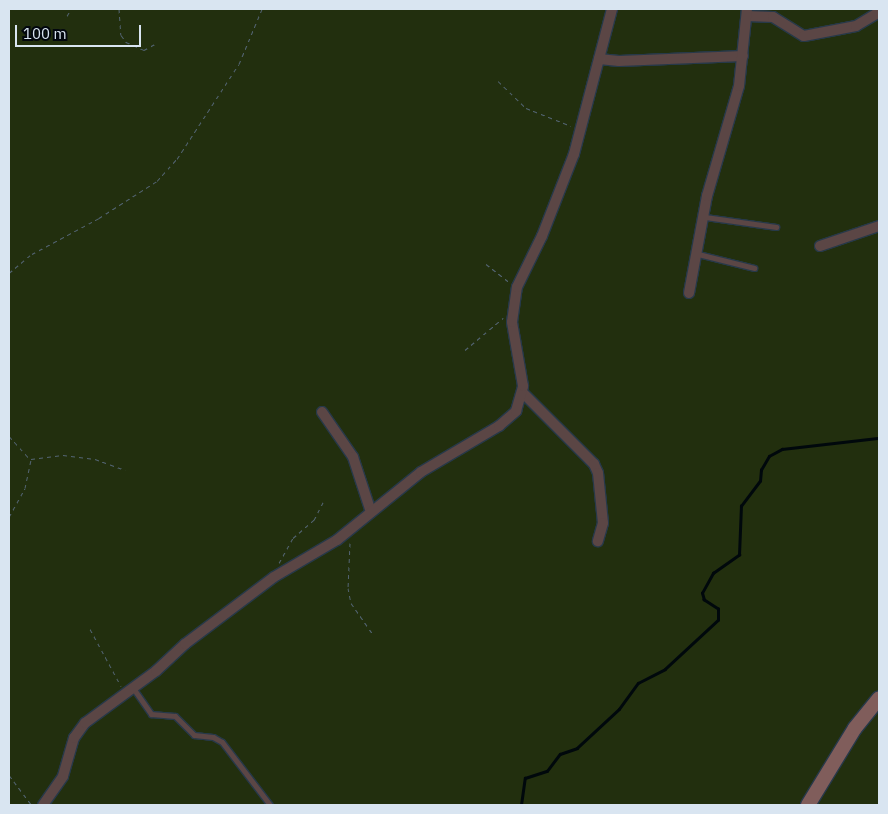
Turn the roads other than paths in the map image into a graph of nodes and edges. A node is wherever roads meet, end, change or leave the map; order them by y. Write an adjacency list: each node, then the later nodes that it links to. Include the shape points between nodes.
1 (612, 9): 5 (street)
2 (747, 12): 3 (street, via 773,17 804,36 856,26); 4 (street)
3 (879, 12)
4 (743, 56): 5 (street, via 619,61); 6 (street, via 739,86 720,146)
5 (599, 58): 13 (street, via 580,130 546,227 517,287 512,322)
6 (705, 217): 8 (lane); 10 (street)
7 (879, 226): 9 (street)
8 (776, 227)
9 (820, 246)
10 (698, 254): 11 (lane); 12 (street)
11 (754, 268)
12 (689, 293)
13 (522, 392): 15 (street, via 509,419 421,472); 16 (street, via 594,464 598,473 603,523)
14 (322, 412): 15 (street, via 353,457)
15 (371, 512): 17 (street, via 347,532 274,577)
16 (598, 541)
17 (129, 691): 19 (street, via 85,723 74,738 63,776); 20 (lane, via 151,714 175,716 194,735 213,737 222,742)
18 (879, 698): 21 (main road, via 855,728)
19 (43, 805)
20 (270, 805)
21 (808, 805)

